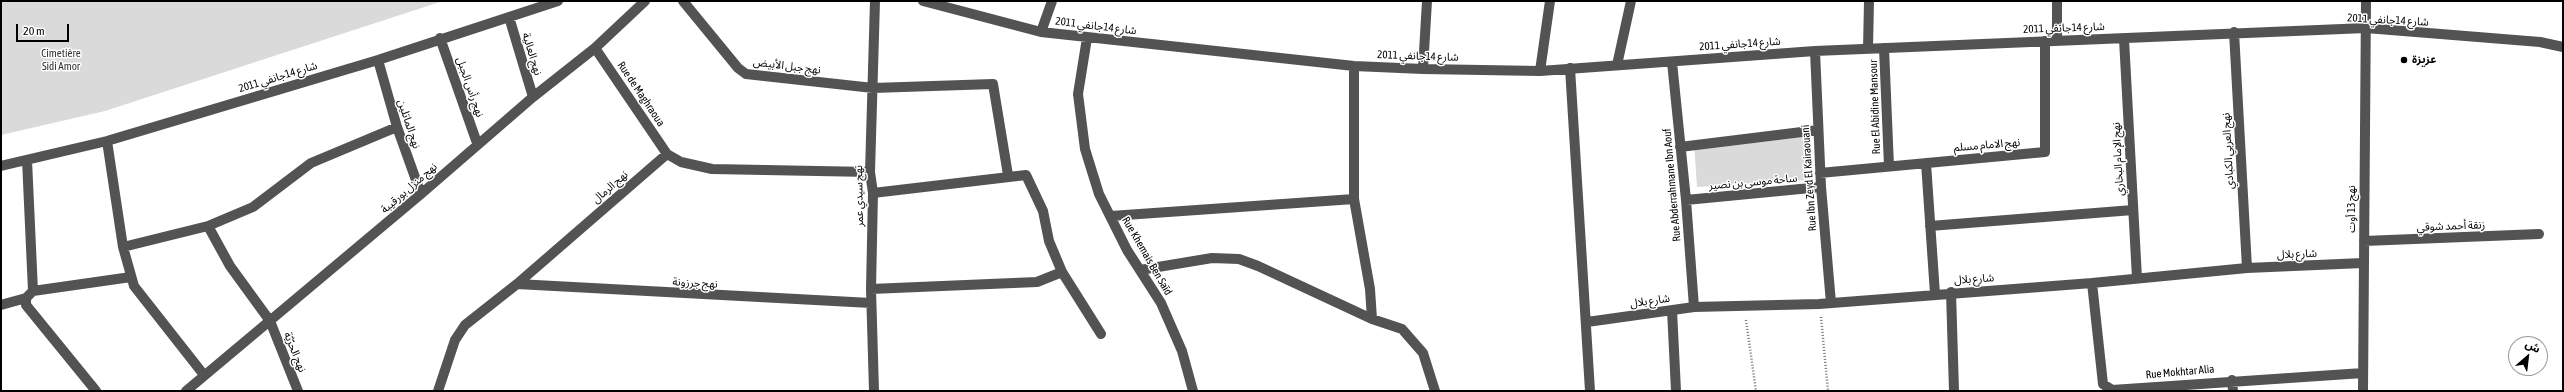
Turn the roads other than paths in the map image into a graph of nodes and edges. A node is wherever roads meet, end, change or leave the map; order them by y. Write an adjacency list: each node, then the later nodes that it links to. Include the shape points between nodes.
1 (558, 1): 13 (street, شارع 14جانفي 2011)
2 (644, 1): 23 (street, نهج منزل بورقيبة)
3 (683, 1): 34 (street, نهج جبل الأبيض, via 738,68 746,74)
4 (875, 1): 34 (street, نهج سيدي عمر)
5 (923, 1): 15 (street, شارع 14جانفي 2011)
6 (1052, 1): 15 (street)
7 (1427, 1): 32 (street)
8 (1550, 1): 33 (street)
9 (1631, 1): 29 (street)
10 (1869, 1): 25 (street)
11 (2057, 1): 20 (street)
12 (2366, 1): 14 (street, نهج 13 أوت)
13 (508, 17): 17 (street, شارع 14جانفي 2011); 35 (street, نهج العالية)
14 (2366, 28): 16 (street, شارع 14جانفي 2011); 22 (street, شارع 14جانفي 2011, via 2540,42); 59 (street, نهج 13 أوت)
15 (1041, 32): 18 (street, شارع 14جانفي 2011)
16 (2234, 32): 19 (street, شارع 14جانفي 2011); 62 (street, نهج العربي الكبادي)
17 (440, 38): 27 (street, شارع 14جانفي 2011); 39 (street, نهج رأس الجبل)
18 (1087, 38): 30 (street, شارع 14جانفي 2011); 55 (street, Rue Khemais Ben Saïd, via 1078,94 1079,108 1085,148 1100,194)
19 (2124, 38): 20 (street, شارع 14جانفي 2011); 54 (street, نهج الإمام البخاري)
20 (2058, 40): 21 (street, شارع 14جانفي 2011)
21 (2045, 41): 24 (street, شارع 14جانفي 2011); 43 (street, نهج الامام مسلم, via 2045,152)
22 (2563, 47)
23 (595, 48): 35 (street, نهج منزل بورقيبة); 41 (street, Rue de Maghraoua)
24 (1884, 48): 25 (street, شارع 14جانفي 2011); 45 (street, Rue El Abidine Mansour)
25 (1868, 49): 26 (street, شارع 14جانفي 2011)
26 (1815, 51): 28 (street, شارع 14جانفي 2011); 37 (street, Rue Ibn Zeyd El Kairaouani)
27 (378, 60): 36 (street, نهج الماتلين); 38 (street, شارع 14جانفي 2011)
28 (1672, 62): 29 (street, شارع 14جانفي 2011); 40 (street, Rue Abderrahmane Ibn Aouf)
29 (1617, 65): 31 (street, شارع 14جانفي 2011)
30 (1354, 66): 32 (street, شارع 14جانفي 2011); 52 (street)
31 (1570, 68): 33 (street, شارع 14جانفي 2011); 80 (street)
32 (1423, 69): 33 (street, شارع 14جانفي 2011)
33 (1540, 71)
34 (873, 88): 46 (street, نهج سيدي عمر); 48 (street, نهج جبل الأبيض, via 993,84)
35 (532, 97): 39 (street, نهج منزل بورقيبة)
36 (397, 127): 51 (street, نهج الماتلين); 56 (street, via 310,163 253,207)
37 (1818, 130): 40 (street); 47 (street, Rue Ibn Zeyd El Kairaouani)
38 (107, 141): 42 (street, شارع 14جانفي 2011); 60 (street)
39 (477, 143): 51 (street, نهج منزل بورقيبة)
40 (1680, 147): 53 (street, Rue Abderrahmane Ibn Aouf)
41 (667, 154): 46 (street, via 681,162 712,169); 68 (street, نهج الرمال)
42 (27, 160): 44 (street, شارع 14جانفي 2011); 72 (street)
43 (1926, 163): 45 (street, نهج الامام مسلم); 57 (street)
44 (1, 166)
45 (1889, 166): 47 (street, نهج الامام مسلم)
46 (870, 172): 50 (street, نهج سيدي عمر)
47 (1820, 173): 49 (street, Rue Ibn Zeyd El Kairaouani)
48 (1008, 175): 50 (street); 64 (street, via 1026,175 1043,211 1049,241)
49 (1821, 187): 53 (street, ساحة موسى بن نصير); 74 (street, Rue Ibn Zeyd El Kairaouani)
50 (873, 193): 69 (street, نهج سيدي عمر)
51 (421, 194): 79 (street, نهج منزل بورقيبة)
52 (1354, 199): 55 (street); 78 (street, via 1370,289)
53 (1686, 200): 76 (street, Rue Abderrahmane Ibn Aouf)
54 (2133, 210): 57 (street); 66 (street, نهج الإمام البخاري)
55 (1111, 216): 63 (street, Rue Khemais Ben Saïd)
56 (208, 226): 60 (street); 79 (street, نهج الحرّيّة, via 230,266)
57 (1930, 226): 71 (street)
58 (2539, 234): 59 (street, زنقة أحمد شوقي)
59 (2364, 241): 61 (street, نهج 13 أوت)
60 (123, 247): 65 (street)
61 (2363, 263): 62 (street, شارع بلال); 82 (street, نهج 13 أوت)
62 (2246, 268): 66 (street, شارع بلال)
63 (1140, 270): 78 (street, via 1212,258 1240,259); 92 (street, Rue Khemais Ben Saïd, via 1161,303 1182,351)
64 (1062, 272): 69 (street, via 1037,282); 81 (street)
65 (131, 276): 72 (street); 83 (street, via 134,286 144,300)
66 (2137, 278): 67 (street, شارع بلال)
67 (2092, 283): 70 (street, شارع بلال); 85 (street, Rue Mokhtar Alia, via 2103,384)
68 (517, 284): 73 (street, نهج جرزونة); 90 (street, نهج الرمال, via 465,325 455,340)
69 (871, 289): 73 (street, نهج سيدي عمر)
70 (1951, 292): 71 (street, شارع بلال); 96 (street)
71 (1935, 294): 74 (street, شارع بلال)
72 (30, 295): 75 (street); 87 (street, via 26,306)
73 (871, 303): 91 (street, نهج سيدي عمر)
74 (1831, 303): 76 (street, شارع بلال)
75 (1, 305)
76 (1694, 307): 77 (street, شارع بلال)
77 (1672, 310): 80 (street, شارع بلال); 95 (street)
78 (1372, 319): 93 (street, via 1402,329 1424,353)
79 (270, 321): 83 (street, نهج منزل بورقيبة); 89 (street, نهج الحرّيّة)
80 (1587, 322): 94 (street)
81 (1101, 334)
82 (2363, 373): 84 (street, Rue Mokhtar Alia); 98 (street, نهج 13 أوت)
83 (204, 375): 88 (street, نهج منزل بورقيبة)
84 (2232, 380): 86 (street, Rue Mokhtar Alia); 97 (street)
85 (2112, 390): 86 (street, Rue Mokhtar Alia)
86 (2128, 390)
87 (96, 391)
88 (186, 391)
89 (298, 391)
90 (438, 391)
91 (874, 391)
92 (1192, 391)
93 (1435, 391)
94 (1590, 391)
95 (1676, 391)
96 (1954, 391)
97 (2233, 391)
98 (2363, 391)

